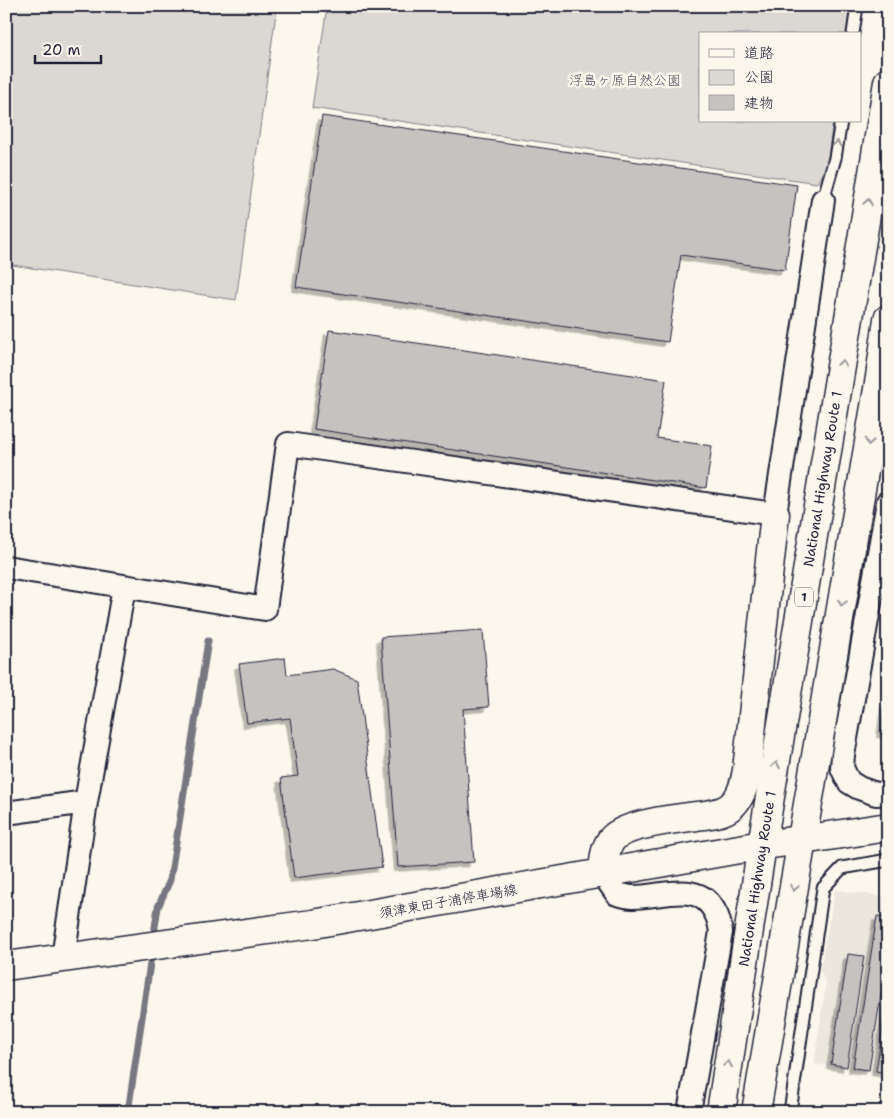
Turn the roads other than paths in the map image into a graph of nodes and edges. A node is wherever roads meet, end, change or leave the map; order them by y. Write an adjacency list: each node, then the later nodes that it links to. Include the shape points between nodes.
1 (857, 6): 2 (lane)
2 (853, 32)
3 (888, 82): 16 (main road, National Highway Route 1 / 1, one-way to 3)
4 (841, 122): 5 (lane, one-way to 4, via 835,158)
5 (822, 200): 8 (street)
6 (888, 319): 15 (main road, one-way to 15)
7 (888, 502): 11 (street, via 842,768 849,782 859,788 876,794)
8 (775, 514): 10 (street, via 288,444 265,609); 18 (main road, via 748,770 742,790 735,802 722,812 636,826 620,832 612,838 605,853)
9 (6, 566): 10 (street)
10 (124, 587): 12 (street)
11 (888, 793)
12 (86, 802): 13 (street); 19 (street)
13 (6, 813)
14 (888, 827): 15 (main road, 須津東田子浦停車場線)
15 (802, 840): 16 (main road, 須津東田子浦停車場線); 23 (main road, one-way to 23)
16 (762, 845): 18 (main road, 須津東田子浦停車場線); 22 (main road, National Highway Route 1 / 1, one-way to 16)
17 (888, 860): 24 (lane, via 842,868 823,888)
18 (603, 874): 19 (main road, 須津東田子浦停車場線, via 313,924); 21 (street, via 617,894 632,898 678,892 695,894 708,901 717,914 721,932)
19 (63, 958): 20 (main road, 須津東田子浦停車場線)
20 (6, 966)
21 (689, 1112)
22 (721, 1112)
23 (756, 1112)
24 (790, 1112)

